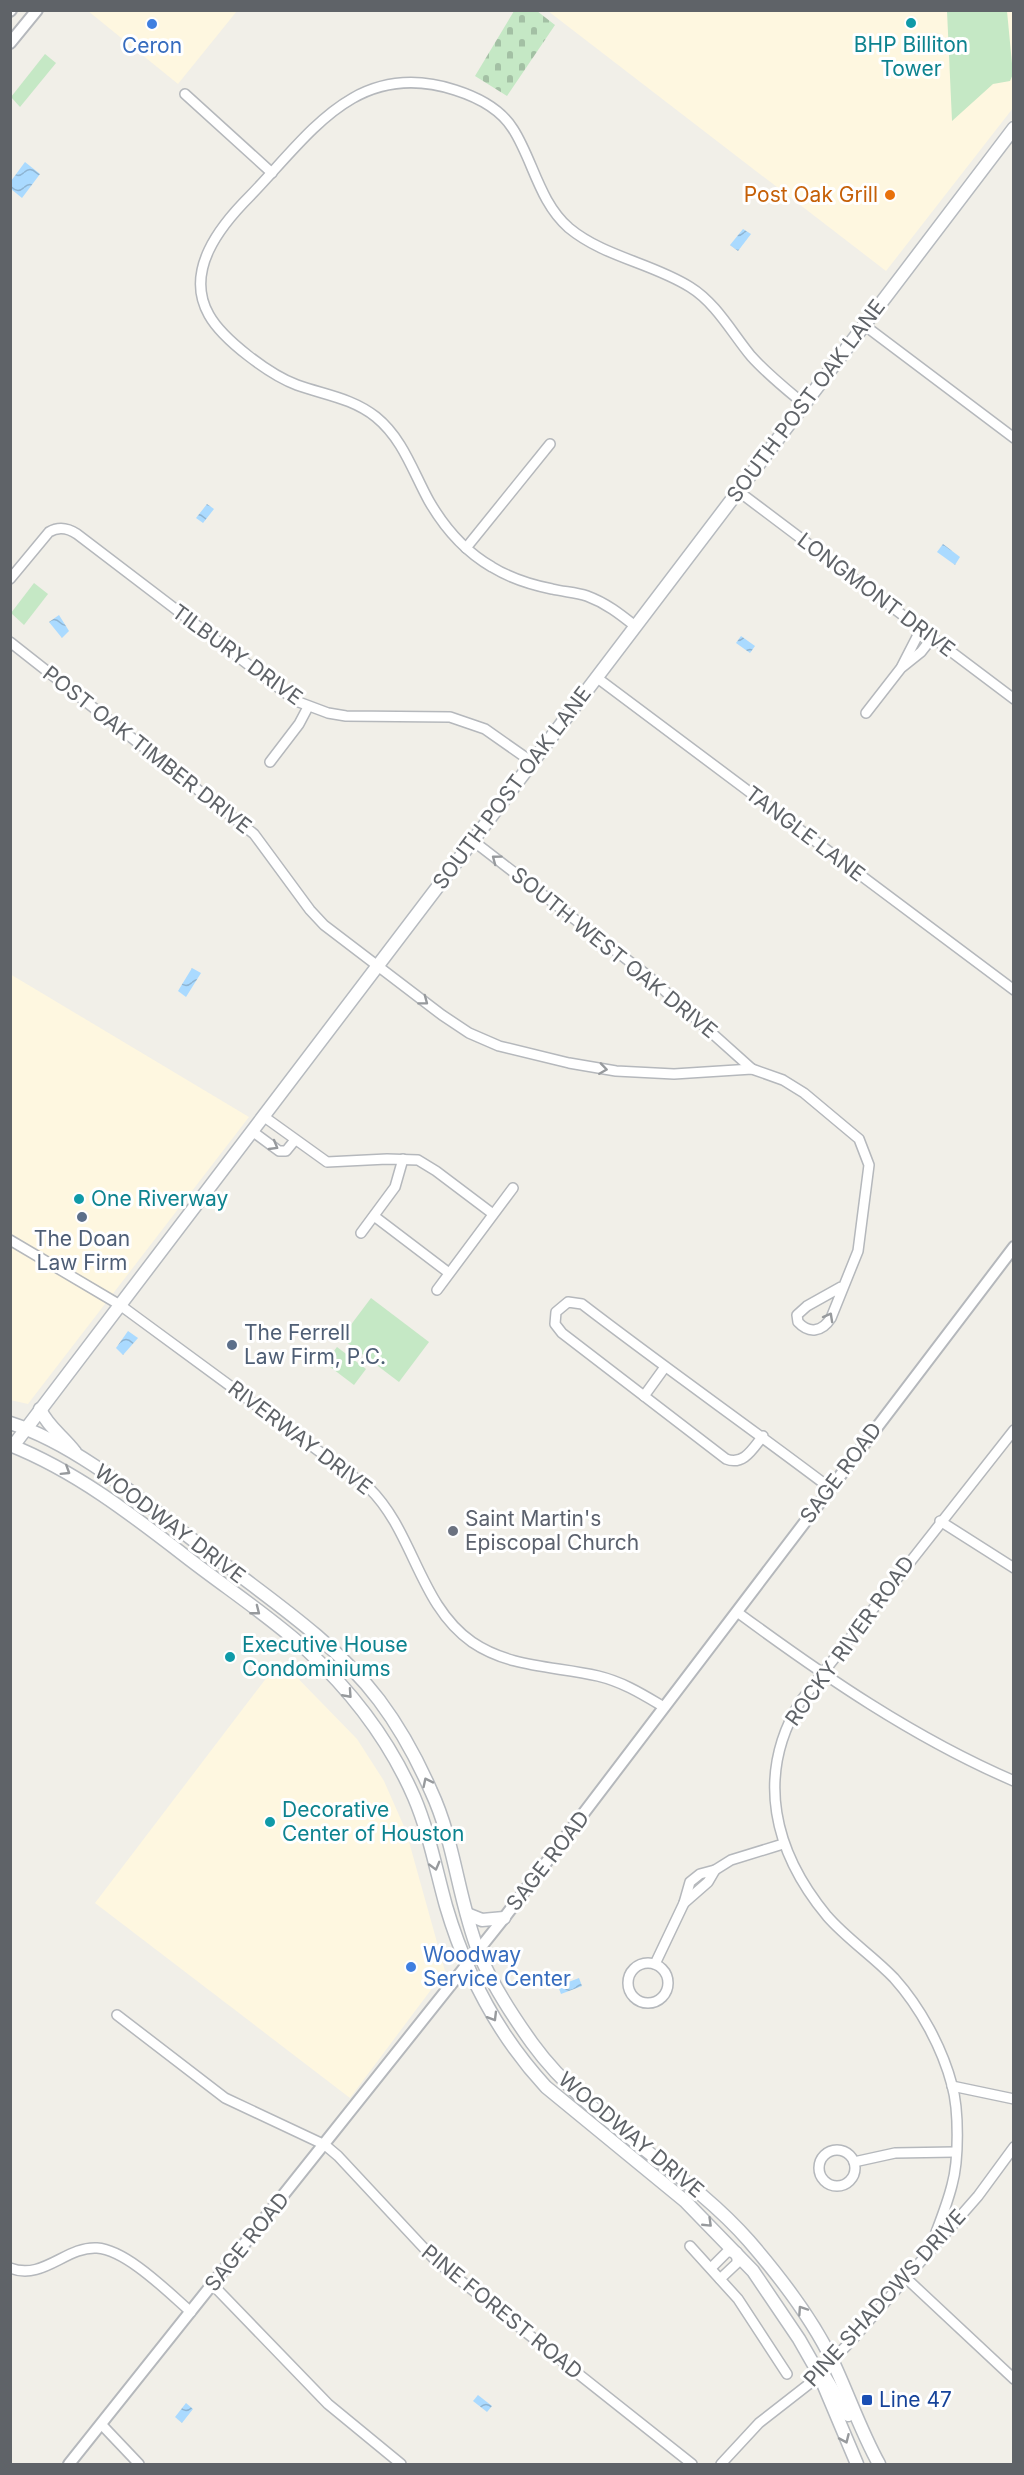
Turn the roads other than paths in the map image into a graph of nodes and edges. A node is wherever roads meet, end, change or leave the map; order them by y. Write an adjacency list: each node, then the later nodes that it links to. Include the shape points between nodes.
1 (37, 10): 2 (street)
2 (10, 43)
3 (185, 94): 5 (street)
4 (1014, 128): 6 (main road, SOUTH POST OAK LANE)
5 (272, 173): 7 (street, via 328,112 368,89 407,82 442,86 486,102 512,126 548,201 568,227 616,255 693,288 714,307 754,360); 11 (street, via 225,222 212,242 201,280 207,312 232,341 276,374 296,385 345,398 379,419 403,448 445,525)
6 (864, 325): 7 (main road, SOUTH POST OAK LANE); 8 (street)
7 (804, 404): 10 (main road, SOUTH POST OAK LANE)
8 (1014, 438)
9 (550, 444): 11 (street)
10 (738, 491): 13 (main road, SOUTH POST OAK LANE); 14 (street, LONGMONT DRIVE)
11 (466, 548): 13 (street, via 519,580 583,594 608,605)
12 (10, 579): 20 (street, TILBURY DRIVE, via 44,536 61,528 77,534 282,693)
13 (636, 626): 18 (main road, SOUTH POST OAK LANE)
14 (921, 629): 15 (street, LONGMONT DRIVE); 17 (street)
15 (932, 638): 17 (street); 19 (street, LONGMONT DRIVE)
16 (10, 642): 25 (street, POST OAK TIMBER DRIVE, via 248,828 310,910)
17 (901, 668): 21 (street)
18 (596, 677): 23 (main road, SOUTH POST OAK LANE); 26 (street, TANGLE LANE)
19 (1014, 699)
20 (308, 706): 22 (street); 23 (street, TILBURY DRIVE, via 346,716 450,717 485,729)
21 (866, 714)
22 (270, 762)
23 (532, 762): 24 (main road, SOUTH POST OAK LANE)
24 (472, 840): 25 (main road, SOUTH POST OAK LANE); 27 (street, SOUTH WEST OAK DRIVE, one-way to 24, via 648,975)
25 (377, 965): 27 (street, POST OAK TIMBER DRIVE, one-way to 27, via 469,1033 529,1055 648,1074); 28 (main road, SOUTH POST OAK LANE)
26 (1014, 990)
27 (752, 1069): 39 (street, via 798,1089 853,1133 866,1151 869,1173 860,1243)
28 (263, 1116): 29 (main road, SOUTH POST OAK LANE); 30 (street)
29 (252, 1131): 30 (street, one-way to 30, via 279,1151 286,1151); 41 (main road, SOUTH POST OAK LANE)
30 (295, 1140): 31 (street, via 327,1162)
31 (403, 1159): 33 (street, via 418,1160); 34 (street, via 394,1187)
32 (513, 1188): 33 (street)
33 (493, 1214): 38 (street)
34 (375, 1216): 35 (street); 38 (street)
35 (361, 1233)
36 (10, 1240): 41 (street, RIVERWAY DRIVE)
37 (1014, 1247): 51 (street, SAGE ROAD)
38 (449, 1273): 40 (street)
39 (841, 1287): 39 (street, one-way to 39, via 802,1309 797,1315 798,1322 810,1330 825,1326)
40 (437, 1290)
41 (120, 1305): 44 (main road, SOUTH POST OAK LANE); 60 (street, RIVERWAY DRIVE, via 369,1488 399,1527 442,1611 472,1642 526,1665 598,1676 628,1685)
42 (664, 1367): 43 (street); 43 (street, via 577,1302 568,1302 556,1312 555,1324 562,1333); 48 (street)
43 (644, 1396): 48 (street, via 729,1460 743,1459)
44 (40, 1409): 46 (main road, SOUTH POST OAK LANE); 50 (main road)
45 (10, 1423): 46 (main road, WOODWAY DRIVE)
46 (26, 1428): 49 (main road, SOUTH POST OAK LANE); 50 (main road, WOODWAY DRIVE)
47 (1014, 1430): 52 (street, ROCKY RIVER ROAD)
48 (763, 1436): 51 (street)
49 (11, 1447): 54 (main road, WOODWAY DRIVE, one-way to 54, via 56,1465)
50 (78, 1457): 53 (main road, WOODWAY DRIVE)
51 (830, 1488): 56 (street, SAGE ROAD)
52 (940, 1521): 55 (street); 59 (street, ROCKY RIVER ROAD)
53 (178, 1529): 54 (main road); 57 (main road, WOODWAY DRIVE)
54 (168, 1543): 58 (main road, WOODWAY DRIVE, one-way to 58)
55 (1014, 1568)
56 (737, 1612): 59 (street); 60 (street, SAGE ROAD)
57 (320, 1639): 58 (main road); 63 (main road, WOODWAY DRIVE, one-way to 57, via 434,1795 407,1742 378,1698)
58 (308, 1652): 67 (main road, WOODWAY DRIVE, one-way to 67, via 362,1710 411,1791)
59 (821, 1674): 61 (street, via 899,1722); 62 (street, ROCKY RIVER ROAD, via 786,1726 778,1749 774,1802)
60 (664, 1707): 64 (street, SAGE ROAD)
61 (1014, 1782)
62 (783, 1844): 66 (street, via 731,1860 690,1882); 70 (street, ROCKY RIVER ROAD, via 789,1860 828,1917 894,1978 917,2009 934,2038)
63 (468, 1914): 64 (main road, via 482,1920); 65 (main road, WOODWAY DRIVE)
64 (504, 1918): 65 (street, SAGE ROAD)
65 (478, 1950): 67 (street, SAGE ROAD); 69 (main road, WOODWAY DRIVE, via 514,2016)
66 (655, 1964): 66 (street, via 665,1972 667,1990 652,2003 639,2001 629,1991 628,1978 635,1967 648,1962)
67 (466, 1965): 71 (main road, WOODWAY DRIVE, one-way to 71, via 501,2030); 73 (street, SAGE ROAD)
68 (117, 2015): 73 (street, PINE FOREST ROAD, via 225,2098)
69 (557, 2075): 71 (main road); 74 (main road, WOODWAY DRIVE)
70 (952, 2086): 72 (street); 76 (street, ROCKY RIVER ROAD)
71 (546, 2087): 77 (main road, WOODWAY DRIVE)
72 (1014, 2098)
73 (325, 2145): 87 (street, SAGE ROAD); 98 (street, PINE FOREST ROAD, via 436,2261)
74 (642, 2146): 77 (main road); 79 (main road, WOODWAY DRIVE, via 705,2196)
75 (1014, 2147): 82 (street, PINE SHADOWS DRIVE)
76 (955, 2152): 78 (street, via 895,2153); 82 (street, ROCKY RIVER ROAD, via 953,2182)
77 (633, 2160): 81 (main road, WOODWAY DRIVE, one-way to 81, via 685,2201)
78 (854, 2162)
79 (749, 2241): 81 (main road); 89 (main road, WOODWAY DRIVE, one-way to 79, via 794,2297)
80 (690, 2247): 84 (street)
81 (737, 2252): 84 (street, via 727,2252); 85 (street, via 737,2263); 91 (main road, WOODWAY DRIVE, via 780,2309)
82 (928, 2254): 86 (street, PINE SHADOWS DRIVE)
83 (10, 2268): 88 (street, via 34,2271 96,2247 115,2252)
84 (711, 2268): 85 (street)
85 (720, 2279): 90 (street, via 755,2323)
86 (907, 2279): 89 (street, PINE SHADOWS DRIVE); 92 (street)
87 (213, 2285): 88 (street, SAGE ROAD); 97 (street, via 328,2404)
88 (191, 2312): 94 (street, SAGE ROAD)
89 (832, 2361): 91 (street, PINE SHADOWS DRIVE); 93 (main road, WOODWAY DRIVE)
90 (787, 2374)
91 (819, 2374): 93 (main road, via 828,2378 847,2414); 99 (street, PINE SHADOWS DRIVE, via 759,2423); 100 (main road, WOODWAY DRIVE, one-way to 100)
92 (1014, 2379)
93 (858, 2421): 101 (main road, WOODWAY DRIVE)
94 (101, 2424): 95 (street, SAGE ROAD); 96 (street)
95 (69, 2464)
96 (139, 2464)
97 (401, 2464)
98 (692, 2464)
99 (721, 2464)
100 (857, 2464)
101 (879, 2464)

